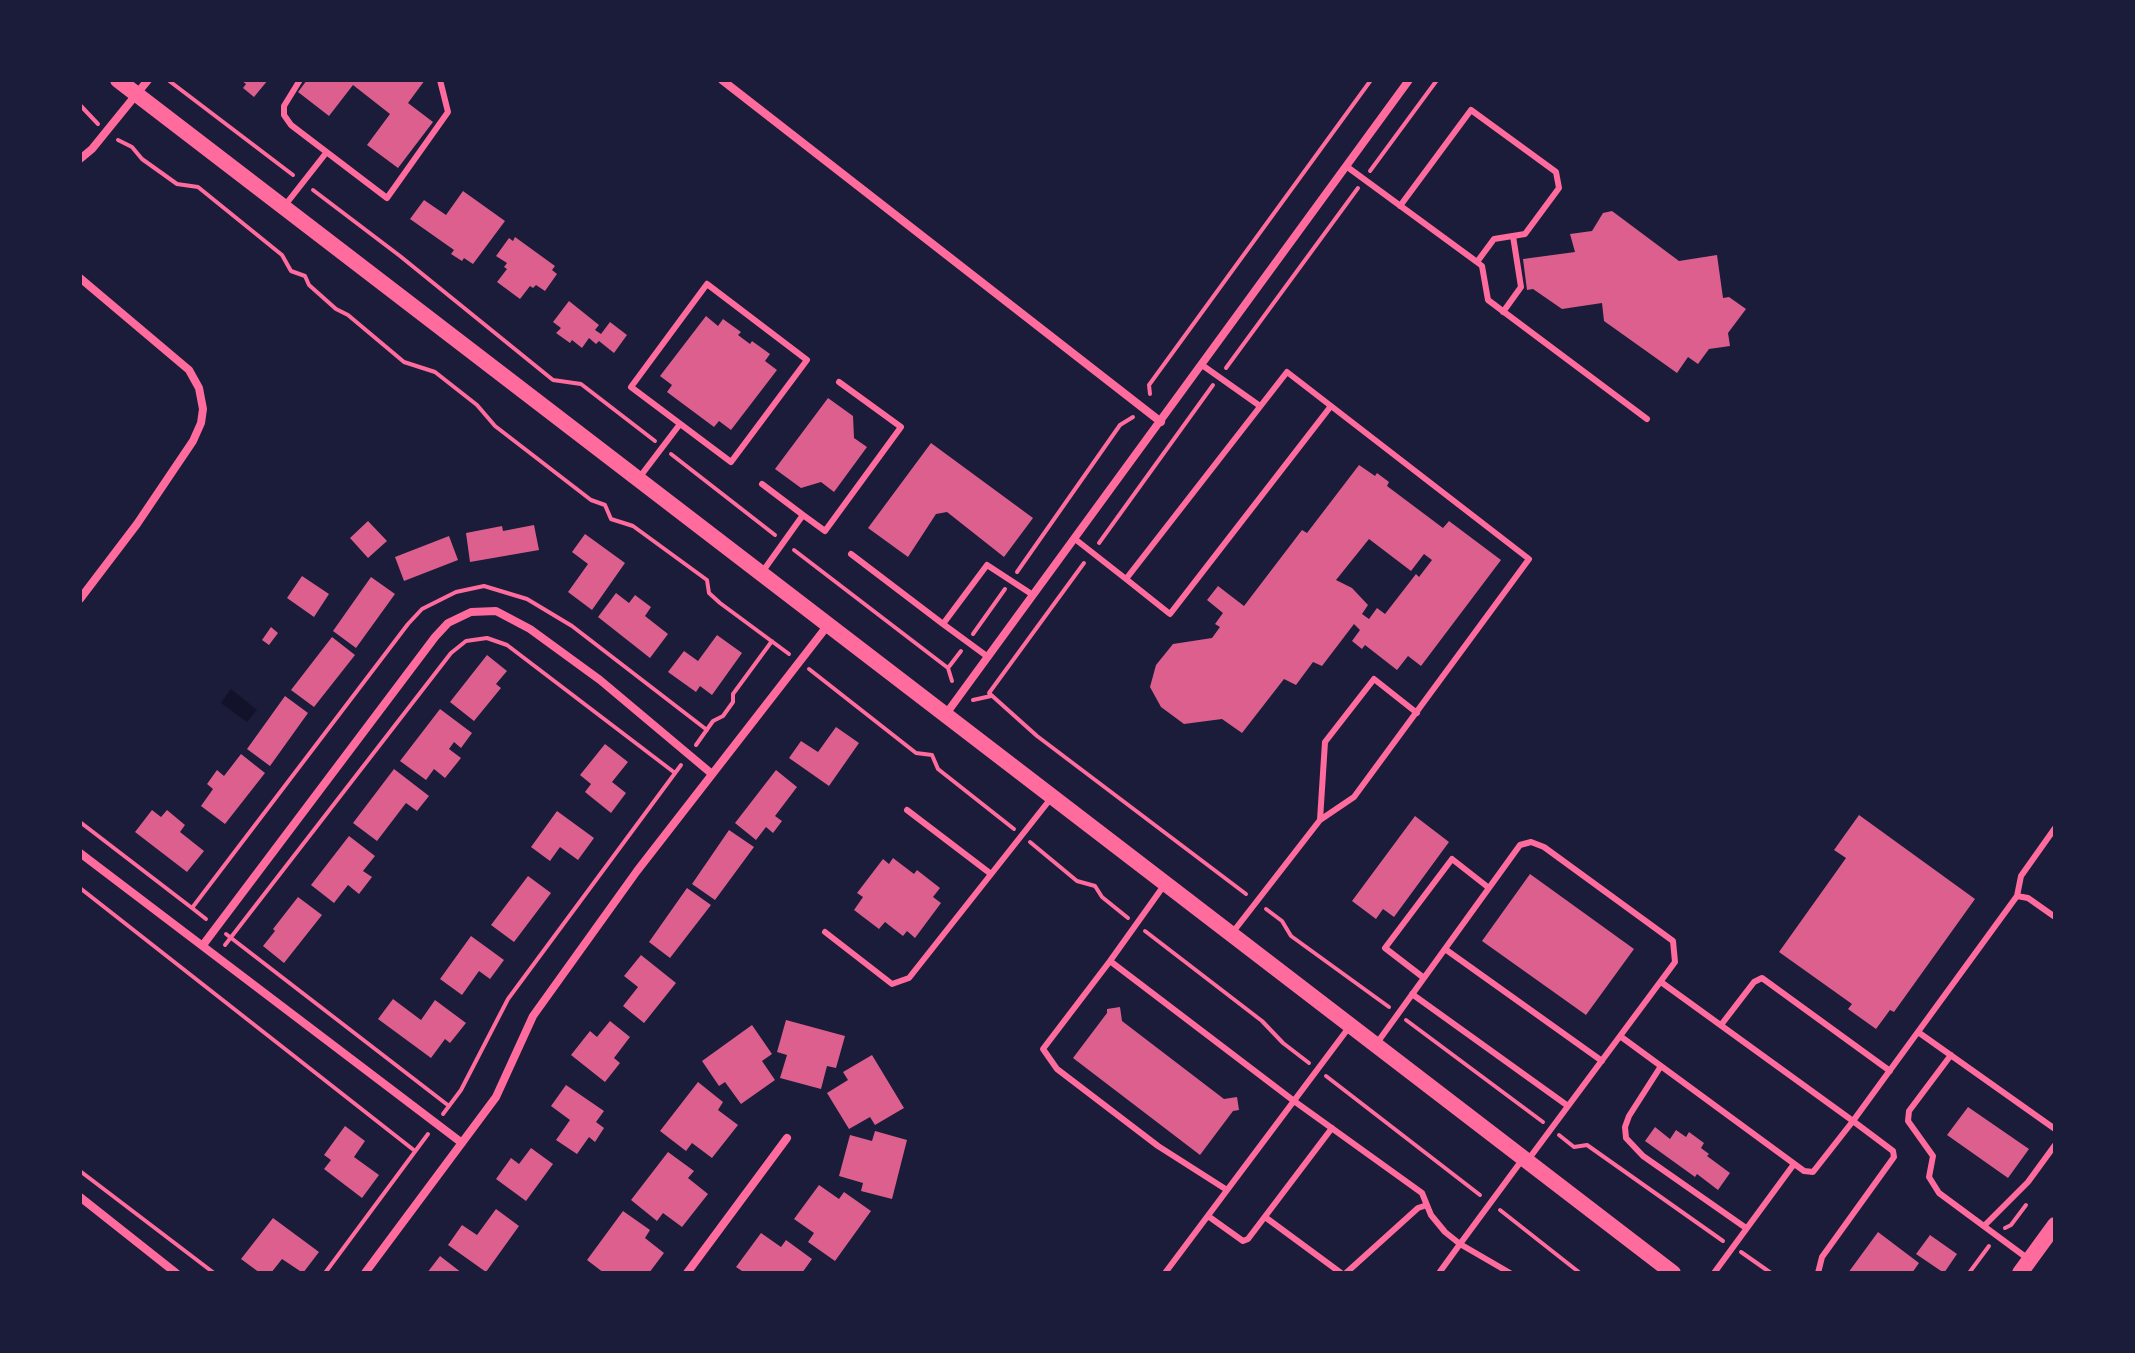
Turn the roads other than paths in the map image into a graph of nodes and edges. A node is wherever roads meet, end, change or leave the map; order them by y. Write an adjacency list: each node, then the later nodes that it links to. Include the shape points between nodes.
1 (118, 80): 8 (main road)
2 (148, 80): 8 (street)
3 (300, 80): 9 (lane, via 284,115)
4 (440, 80): 9 (lane, via 448,112 387,198)
5 (722, 80): 7 (street)
6 (1409, 80): 11 (street)
7 (735, 84): 23 (street)
8 (136, 94): 10 (street); 13 (main road)
9 (326, 153): 13 (lane)
10 (80, 159)
11 (1346, 166): 12 (lane); 18 (street)
12 (1400, 206): 14 (lane, via 1471,110 1556,172 1559,188 1525,234); 15 (lane)
13 (284, 207): 25 (main road)
14 (1513, 236): 15 (lane, via 1494,239); 17 (lane, via 1521,287)
15 (1477, 262): 17 (lane, via 1488,300)
16 (80, 278): 33 (street, via 189,370 203,409 193,441)
17 (1503, 312): 22 (lane)
18 (1202, 365): 20 (lane); 23 (street)
19 (839, 382): 27 (lane, via 901,427 825,531)
20 (1260, 406): 21 (lane, via 1287,372); 31 (lane)
21 (1331, 406): 31 (lane, via 1170,614); 37 (lane, via 1529,559)
22 (1647, 419)
23 (1161, 422): 28 (street)
24 (680, 424): 24 (lane, via 631,387 707,284 807,360 731,462); 25 (lane)
25 (638, 479): 30 (main road)
26 (762, 484): 27 (lane)
27 (803, 515): 30 (lane)
28 (1075, 539): 31 (lane); 32 (street)
29 (851, 554): 34 (lane)
30 (761, 573): 35 (main road)
31 (1126, 579)
32 (1033, 595): 34 (lane, via 987,565); 36 (street)
33 (80, 599)
34 (943, 624): 36 (lane)
35 (828, 625): 38 (main road); 39 (street)
36 (988, 657): 38 (street)
37 (1417, 713): 42 (lane, via 1354,797); 42 (lane, via 1374,679 1325,742)
38 (946, 714): 40 (main road)
39 (712, 774): 53 (street, via 530,629 496,611 471,612 448,623 435,637); 74 (street, via 533,1016 496,1097)
40 (1052, 797): 46 (lane); 47 (main road)
41 (907, 810): 46 (lane)
42 (1320, 820): 52 (lane)
43 (2055, 828): 44 (lane)
44 (2052, 836): 49 (lane, via 2021,876)
45 (80, 853): 53 (street)
46 (991, 874): 51 (lane, via 909,978 892,984)
47 (1165, 884): 52 (main road); 55 (lane)
48 (1489, 888): 54 (lane); 56 (lane, via 1452,859 1385,948); 57 (lane, via 1520,845 1544,847 1673,941 1675,962)
49 (2017, 896): 50 (lane); 61 (lane)
50 (2055, 917)
51 (825, 932)
52 (1230, 934): 60 (main road)
53 (203, 945): 74 (street)
54 (1445, 949): 56 (lane); 65 (lane)
55 (1110, 961): 68 (lane); 78 (lane, via 1043,1049 1057,1069 1158,1146)
56 (1424, 978): 58 (lane)
57 (1661, 982): 59 (lane); 62 (lane)
58 (1412, 994): 63 (lane); 69 (lane)
59 (1721, 1025): 67 (lane, via 1762,978); 70 (lane)
60 (1350, 1026): 63 (main road); 68 (lane)
61 (1918, 1032): 64 (lane); 67 (lane)
62 (1620, 1036): 65 (lane); 66 (lane)
63 (1374, 1046): 76 (main road)
64 (1951, 1055): 72 (lane); 84 (lane, via 1909,1111 1908,1121 1933,1156 1933,1185)
65 (1602, 1061): 69 (lane)
66 (1661, 1066): 77 (lane); 85 (lane, via 1629,1116 1626,1138 1643,1156)
67 (1890, 1071): 70 (lane)
68 (1294, 1101): 71 (lane); 78 (lane)
69 (1568, 1106): 76 (lane)
70 (1853, 1121): 77 (lane, via 1813,1172); 98 (lane, via 1893,1151 1890,1165 1822,1257)
71 (1332, 1128): 80 (lane, via 1422,1193); 82 (lane)
72 (2055, 1129)
73 (787, 1138): 91 (street)
74 (462, 1143): 90 (street)
75 (2055, 1145): 84 (lane, via 2028,1182)
76 (1525, 1160): 86 (lane); 96 (main road)
77 (1794, 1164): 85 (lane)
78 (1227, 1190): 81 (lane)
79 (80, 1197): 89 (street)
80 (1427, 1205): 86 (lane); 93 (lane)
81 (1208, 1216): 82 (lane, via 1243,1241); 92 (lane)
82 (1265, 1217): 93 (lane)
83 (2055, 1225): 87 (main road)
84 (1984, 1226): 87 (lane)
85 (1746, 1228): 97 (lane)
86 (1460, 1244): 88 (lane); 94 (lane)
87 (2025, 1266)
88 (1496, 1270): 95 (lane)
89 (176, 1273)
90 (365, 1273)
91 (687, 1273)
92 (1165, 1273)
93 (1343, 1273)
94 (1439, 1273)
95 (1510, 1273)
96 (1673, 1273)
97 (1714, 1273)
98 (1818, 1273)

